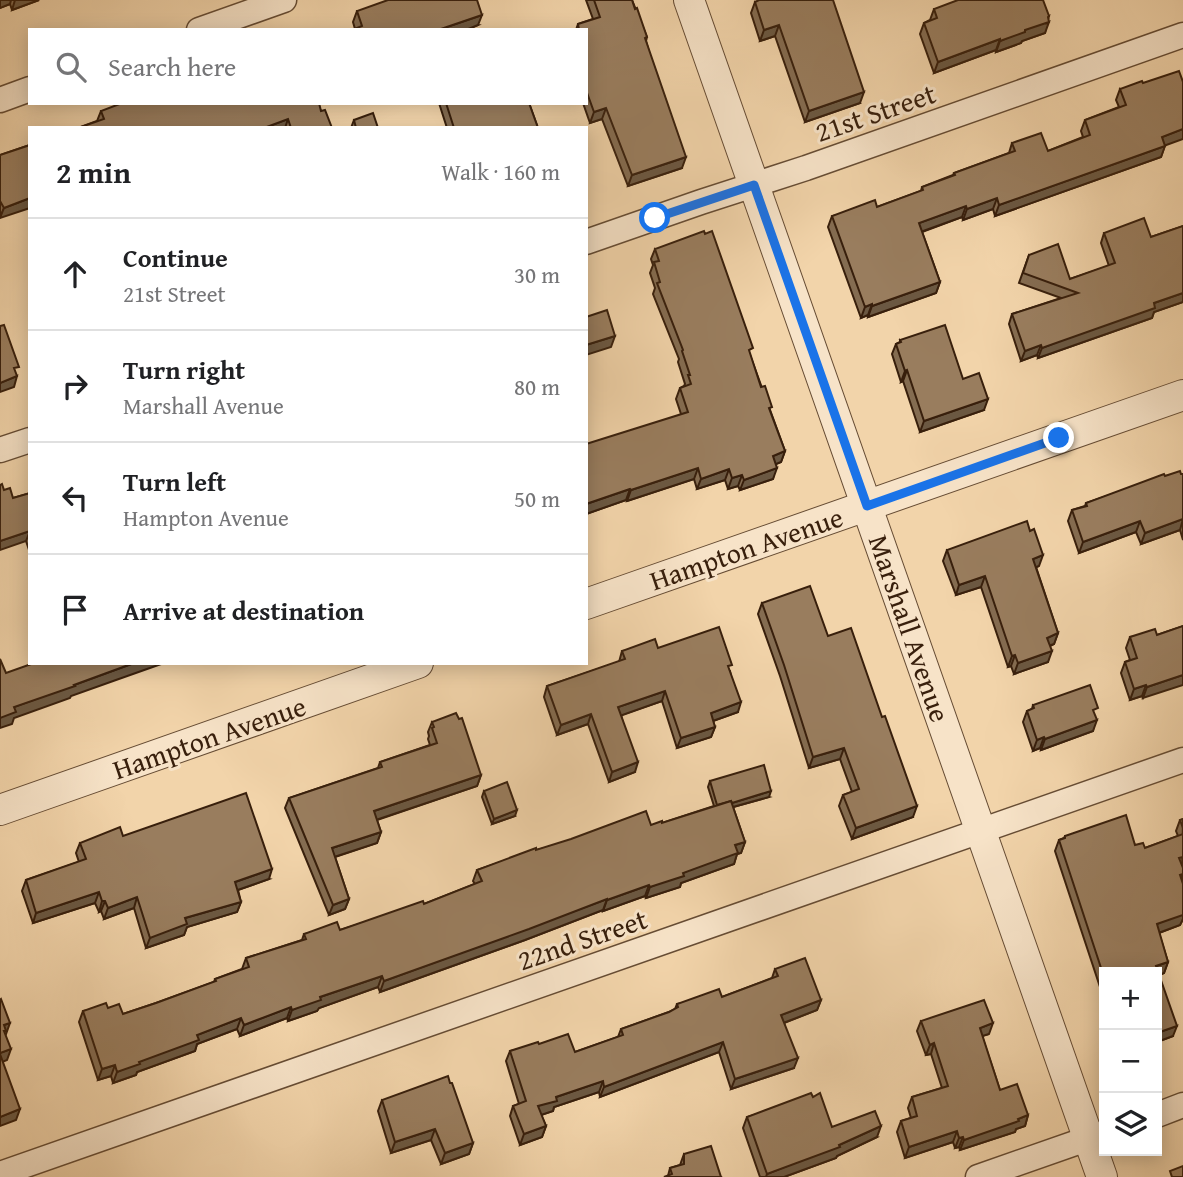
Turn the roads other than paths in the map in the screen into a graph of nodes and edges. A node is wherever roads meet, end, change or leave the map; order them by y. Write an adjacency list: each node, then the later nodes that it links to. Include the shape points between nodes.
1 (285, 0): 3 (street)
2 (690, 0): 7 (street, Marshall Avenue)
3 (206, 28)
4 (1183, 35): 7 (street, 21st Street)
5 (28, 90): 6 (street)
6 (0, 100)
7 (754, 185): 8 (street, 21st Street); 12 (street, Marshall Avenue)
8 (588, 241)
9 (1183, 395): 12 (street, Hampton Avenue)
10 (28, 441): 11 (street)
11 (0, 450)
12 (867, 506): 13 (street, Hampton Avenue); 17 (street, Marshall Avenue)
13 (588, 603)
14 (412, 665): 16 (street, Hampton Avenue)
15 (1183, 760): 17 (street, 22nd Street)
16 (0, 810)
17 (981, 831): 20 (street, Marshall Avenue); 21 (street, 22nd Street)
18 (1183, 1105): 19 (street)
19 (1162, 1113)
20 (1096, 1136): 22 (street); 23 (street, Marshall Avenue)
21 (0, 1174)
22 (978, 1177)
23 (1102, 1177)

